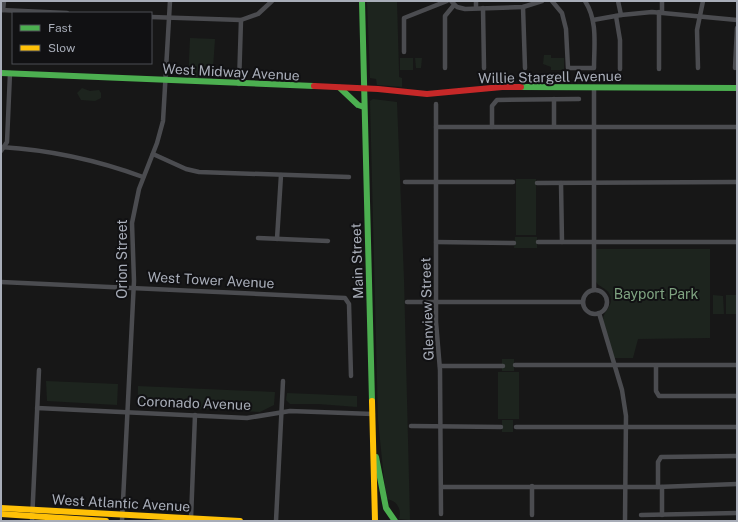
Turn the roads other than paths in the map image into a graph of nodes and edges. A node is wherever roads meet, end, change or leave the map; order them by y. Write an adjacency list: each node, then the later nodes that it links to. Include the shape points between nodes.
1 (4, 1): 17 (street)
2 (170, 1): 23 (street, Orion Street)
3 (272, 1): 24 (street, via 258,14)
4 (362, 1): 42 (street, Main Street)
5 (447, 1): 28 (street, via 404,18)
6 (476, 1): 15 (street)
7 (542, 1): 14 (street)
8 (552, 1): 25 (street, via 563,16 568,68 594,68)
9 (585, 1): 25 (street)
10 (618, 1): 20 (street)
11 (662, 1): 19 (street)
12 (703, 1): 22 (street)
13 (452, 3): 15 (street, via 461,8); 29 (street, via 445,16)
14 (525, 5): 16 (street); 31 (street)
15 (476, 8): 16 (street)
16 (484, 8): 30 (street)
17 (2, 10): 18 (street)
18 (45, 12)
19 (661, 12): 20 (street); 22 (street); 35 (street)
20 (618, 15): 25 (street); 34 (street)
21 (152, 17): 23 (street)
22 (700, 17): 26 (street); 32 (street, via 697,30)
23 (169, 18): 24 (street); 38 (street, Orion Street)
24 (241, 20): 39 (street)
25 (593, 20)
26 (737, 20)
27 (737, 28): 33 (street)
28 (404, 52)
29 (445, 68)
30 (484, 68)
31 (525, 68)
32 (698, 68)
33 (736, 68)
34 (620, 69)
35 (659, 69)
36 (1, 73): 37 (street, West Midway Avenue)
37 (10, 73): 38 (street, West Midway Avenue); 53 (street, via 7,142)
38 (166, 81): 39 (street, West Midway Avenue); 54 (street, Orion Street, via 163,121)
39 (239, 84): 41 (street, West Midway Avenue)
40 (594, 87): 42 (street, Willie Stargell Avenue, via 502,87 436,94); 43 (street, Willie Stargell Avenue); 49 (street)
41 (340, 88): 42 (street, West Midway Avenue); 47 (street, via 358,105)
42 (364, 88): 47 (street, Main Street)
43 (737, 88)
44 (578, 99): 45 (street)
45 (554, 100): 48 (street); 51 (street, via 497,100 492,106)
46 (436, 104): 50 (street, Glenview Street)
47 (364, 107): 94 (street, Main Street)
48 (554, 126): 49 (street); 51 (street)
49 (593, 126): 52 (street); 62 (street)
50 (436, 127): 51 (street); 59 (street, Glenview Street)
51 (492, 127)
52 (737, 127)
53 (2, 148): 56 (street, via 69,155)
54 (153, 154): 55 (street, via 192,171); 56 (street, Orion Street)
55 (281, 175): 57 (street); 66 (street)
56 (143, 177): 75 (street, Orion Street, via 135,201 132,223)
57 (349, 177)
58 (405, 182): 59 (street)
59 (436, 182): 60 (street); 68 (street, Glenview Street)
60 (514, 182)
61 (737, 182): 62 (street)
62 (594, 183): 64 (street); 71 (street)
63 (537, 184): 64 (street)
64 (561, 184): 70 (street)
65 (258, 238): 66 (street)
66 (277, 239): 67 (street)
67 (328, 241)
68 (436, 242): 73 (street); 77 (street, Glenview Street)
69 (538, 242): 70 (street)
70 (562, 242): 71 (street)
71 (593, 242): 72 (street); 76 (street)
72 (737, 242)
73 (514, 243)
74 (1, 282): 75 (street, West Tower Avenue)
75 (134, 288): 88 (street, West Tower Avenue, via 340,297 348,300); 92 (street, Orion Street)
76 (594, 290): 79 (street, via 586,293); 80 (street, via 604,293 607,301 606,308)
77 (436, 301): 78 (street); 79 (street); 82 (street, Glenview Street)
78 (408, 302)
79 (583, 302): 80 (street, via 588,311)
80 (599, 313): 84 (street)
81 (515, 365): 84 (street)
82 (440, 366): 83 (street); 97 (street, Glenview Street)
83 (502, 366)
84 (614, 366): 85 (street); 98 (street, via 622,390)
85 (656, 366): 86 (street); 90 (street, via 658,396)
86 (737, 366)
87 (39, 370): 91 (street)
88 (351, 376)
89 (283, 381): 93 (street)
90 (737, 396)
91 (37, 408): 92 (street, Coronado Avenue); 113 (street)
92 (127, 412): 95 (street, Coronado Avenue); 117 (street, Orion Street)
93 (281, 412): 94 (street, Coronado Avenue); 95 (street, Coronado Avenue, via 247,418); 121 (street)
94 (373, 414): 102 (street, Main Street)
95 (195, 415): 118 (street)
96 (411, 426): 97 (street)
97 (442, 426): 99 (street); 106 (street, Glenview Street)
98 (626, 426): 100 (street); 101 (street); 107 (street)
99 (501, 427)
100 (516, 427)
101 (737, 427)
102 (374, 447): 122 (street, Main Street); 123 (street, via 385,507)
103 (737, 456): 108 (street, via 661,457 658,462)
104 (737, 484): 108 (street)
105 (532, 486): 106 (street); 107 (street); 114 (street)
106 (442, 487): 112 (street, Glenview Street)
107 (625, 487): 108 (street); 124 (street)
108 (660, 487): 116 (street)
109 (1, 508): 113 (street, West Atlantic Avenue)
110 (737, 513): 116 (street)
111 (1, 514): 113 (street, West Atlantic Avenue)
112 (442, 514)
113 (32, 515): 117 (street, West Atlantic Avenue); 119 (street, West Atlantic Avenue)
114 (532, 515)
115 (641, 515): 116 (street)
116 (662, 515)
117 (122, 518): 118 (street, West Atlantic Avenue)
118 (191, 519): 120 (street, West Atlantic Avenue)
119 (106, 521)
120 (240, 521)
121 (276, 521)
122 (375, 521)
123 (394, 521)
124 (626, 521)

